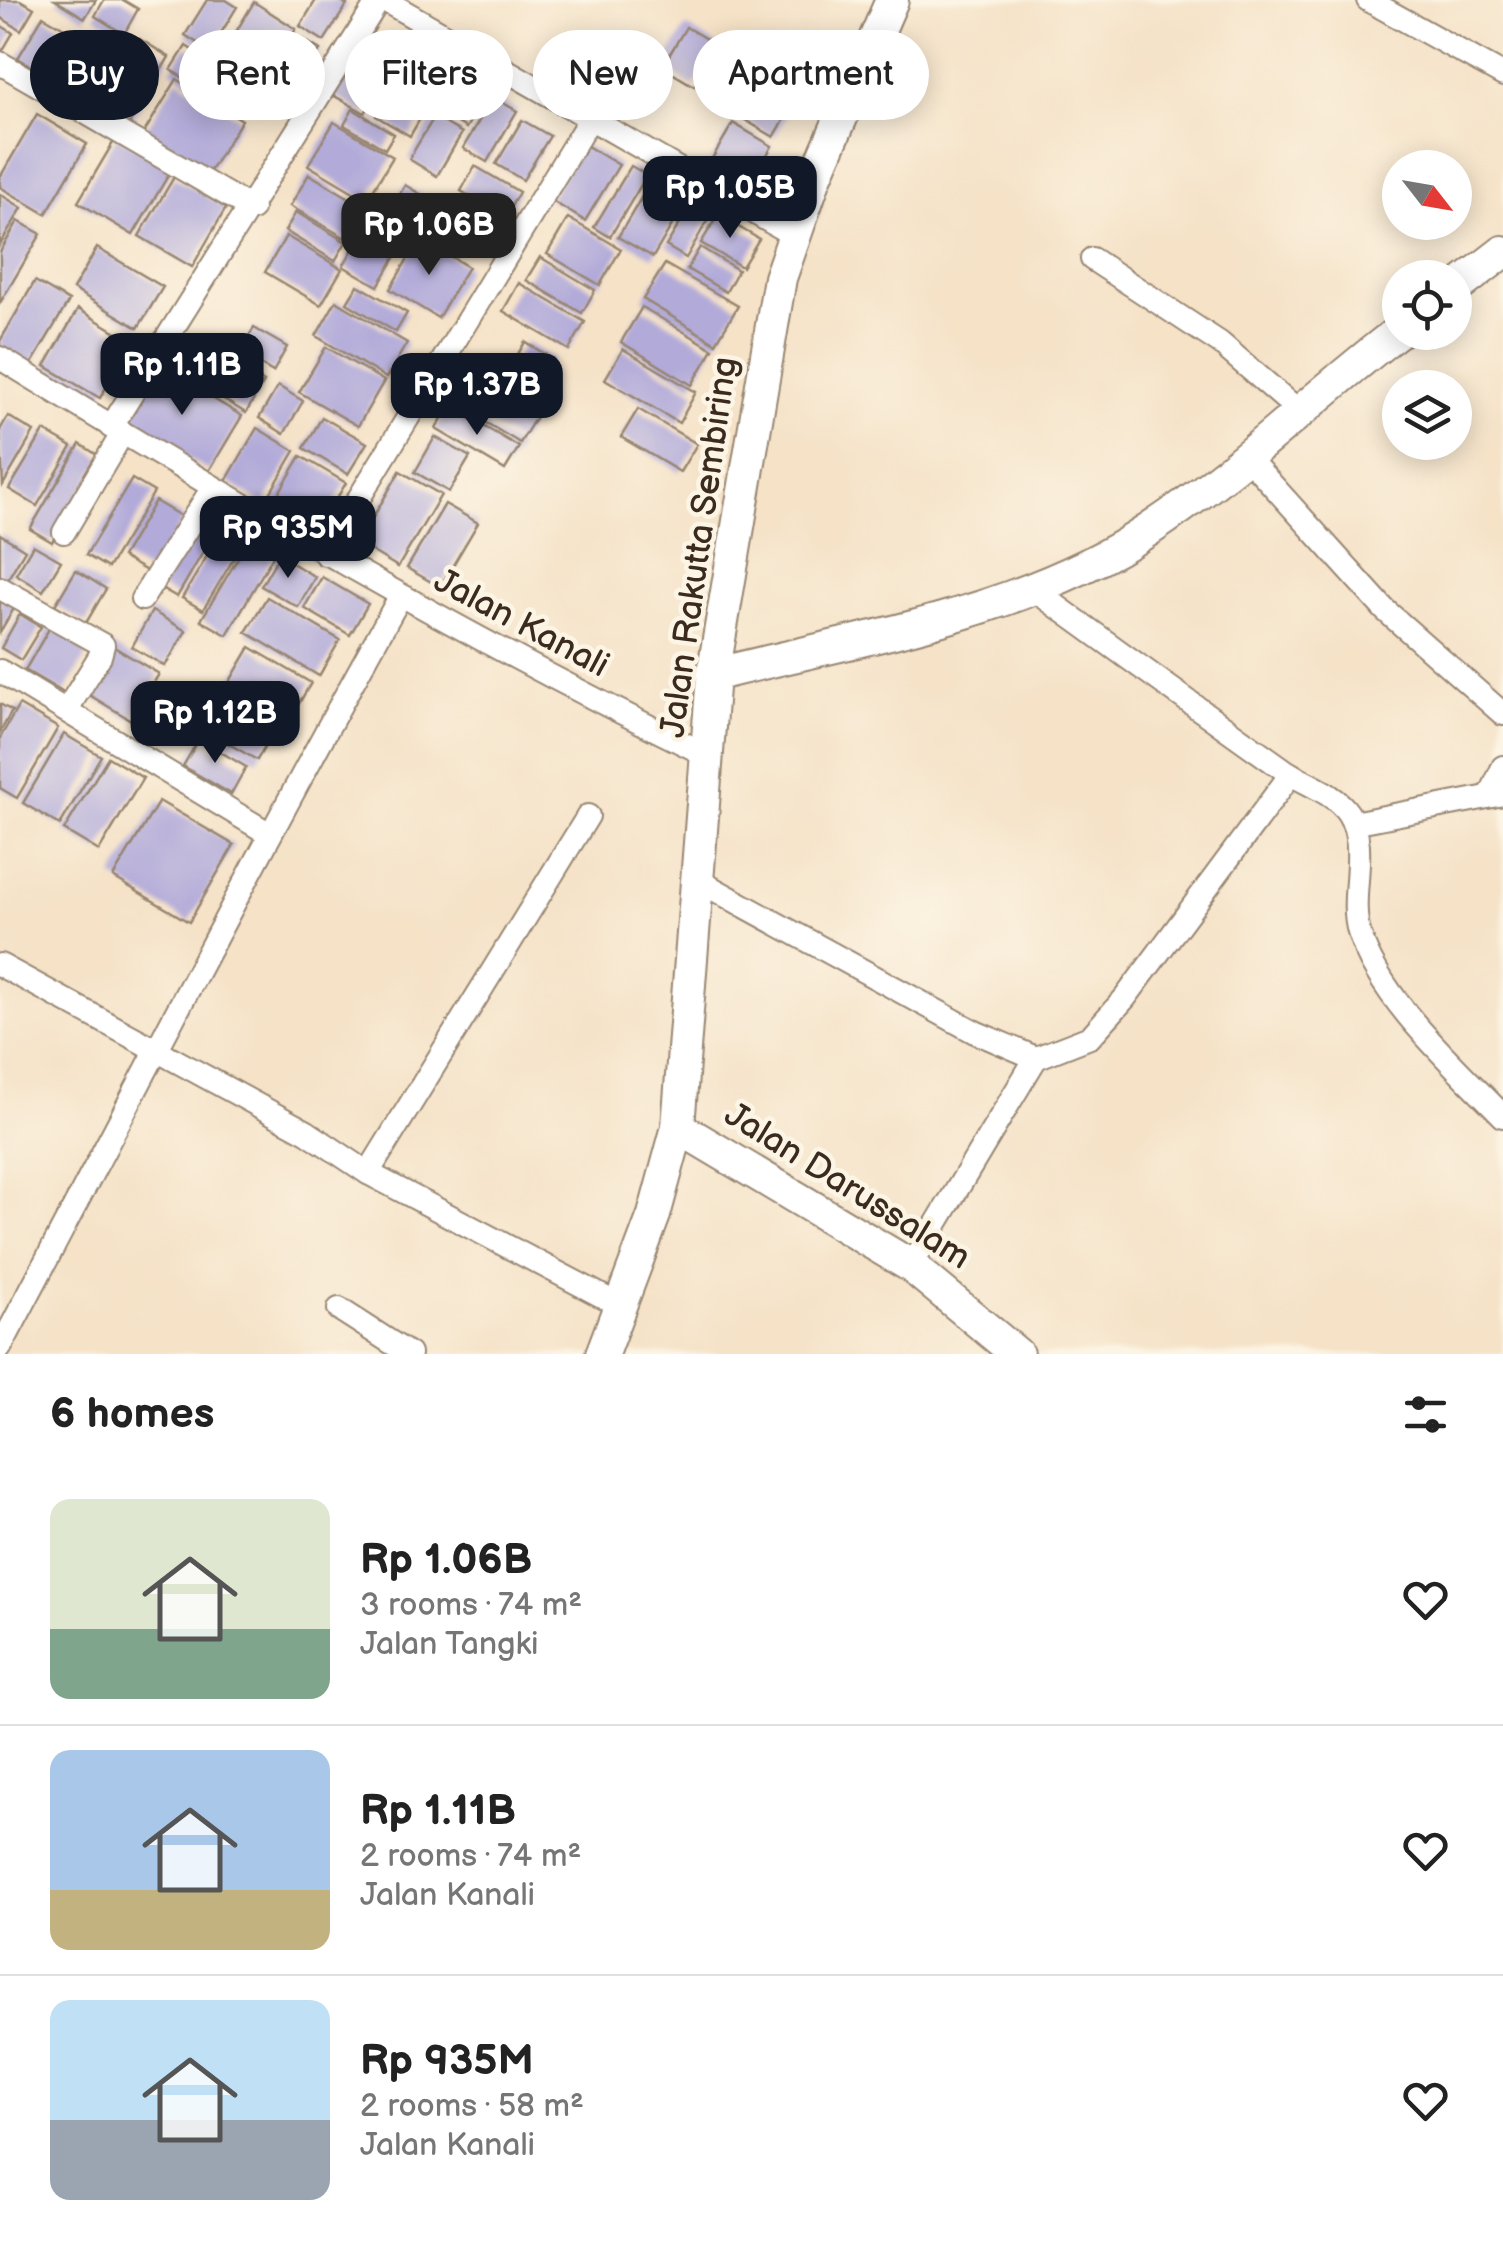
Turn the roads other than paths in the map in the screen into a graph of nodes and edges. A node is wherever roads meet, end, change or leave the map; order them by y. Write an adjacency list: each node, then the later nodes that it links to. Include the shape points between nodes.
1 (381, 0): 6 (street); 9 (street)
2 (892, 0): 10 (main road, Jalan Rakutta Sembiring)
3 (1384, 4): 5 (street)
4 (0, 63): 9 (street)
5 (1503, 75)
6 (533, 85)
7 (589, 120): 21 (street)
8 (596, 120): 10 (street)
9 (252, 208): 17 (street)
10 (795, 236): 27 (main road, Jalan Rakutta Sembiring, via 780,278)
11 (1503, 252): 13 (main road)
12 (1092, 260): 16 (street, via 1220,343)
13 (1472, 275)
14 (1382, 345): 16 (main road)
15 (0, 358): 17 (street, Jalan Kanali)
16 (1301, 413): 18 (main road)
17 (117, 430): 19 (street, Jalan Kanali); 20 (street)
18 (1248, 458): 23 (main road, via 1148,531); 29 (street, via 1385,610)
19 (212, 488): 21 (street, Jalan Kanali); 25 (street)
20 (64, 532)
21 (325, 554): 24 (street, Jalan Kanali)
22 (0, 588): 28 (street, via 102,645)
23 (1033, 589): 27 (main road); 32 (street)
24 (400, 597): 30 (street, Jalan Kanali); 36 (street)
25 (142, 599)
26 (0, 671): 28 (street)
27 (712, 674): 30 (main road, Jalan Rakutta Sembiring)
28 (66, 711): 36 (street)
29 (1503, 714)
30 (708, 755): 37 (main road, Jalan Rakutta Sembiring)
31 (1503, 766): 33 (street)
32 (1290, 774): 35 (street, via 1344,808); 40 (street, via 1114,1011 1090,1037)
33 (1496, 795): 35 (street)
34 (588, 816): 43 (street)
35 (1353, 823): 41 (street, via 1354,907 1371,959 1433,1042)
36 (268, 833): 39 (street)
37 (698, 881): 40 (street, via 975,1032); 42 (main road, Jalan Rakutta Sembiring)
38 (0, 966): 39 (street)
39 (158, 1051): 43 (street, via 308,1132); 47 (street)
40 (1036, 1058): 44 (street)
41 (1503, 1116)
42 (678, 1127): 44 (main road, Jalan Darussalam); 45 (main road, Jalan Rakutta Sembiring)
43 (368, 1173): 45 (street)
44 (912, 1266): 50 (main road, Jalan Darussalam)
45 (619, 1305): 49 (main road, Jalan Rakutta Sembiring)
46 (339, 1309): 48 (street)
47 (0, 1348)
48 (409, 1354)
49 (602, 1354)
50 (1017, 1354)

